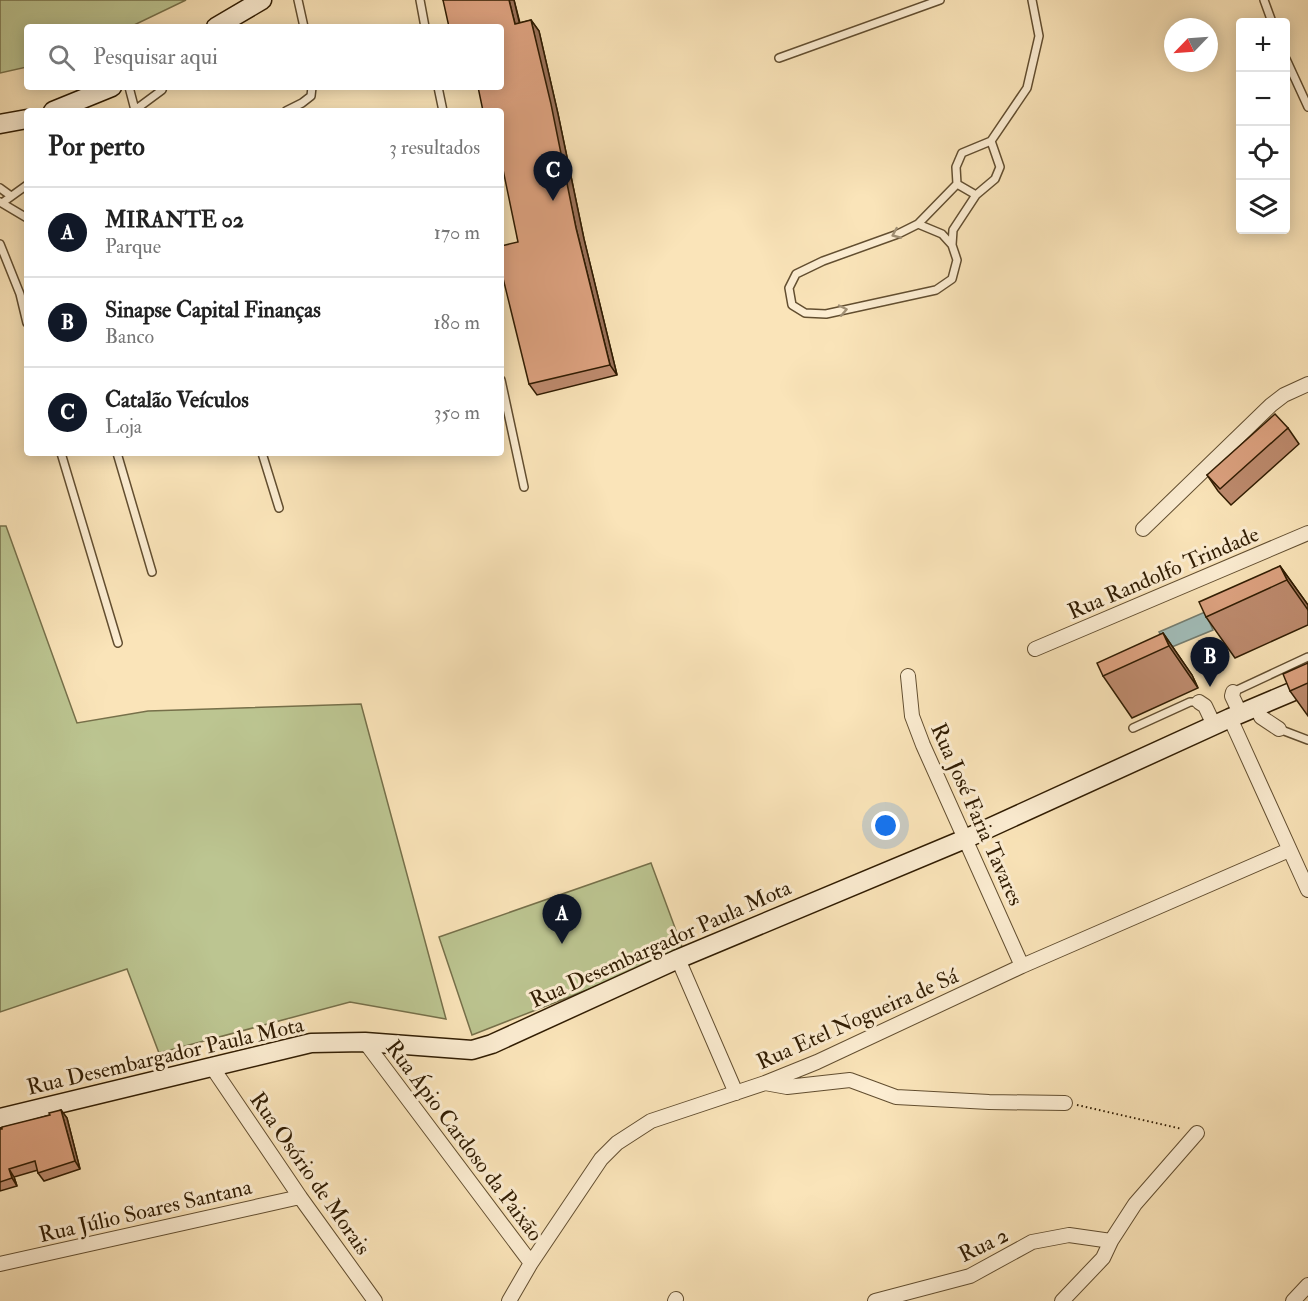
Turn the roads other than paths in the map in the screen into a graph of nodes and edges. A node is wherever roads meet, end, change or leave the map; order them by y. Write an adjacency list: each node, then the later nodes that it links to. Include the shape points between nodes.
1 (262, 0): 8 (street)
2 (298, 0): 9 (lane)
3 (420, 0): 10 (lane)
4 (940, 0): 11 (lane)
5 (1032, 0): 26 (lane, via 1039,36 1027,88)
6 (1264, 0): 7 (lane)
7 (1271, 18)
8 (221, 24)
9 (303, 24)
10 (424, 24)
11 (779, 58)
12 (1290, 68): 18 (lane)
13 (105, 90): 19 (street)
14 (130, 90): 20 (lane)
15 (162, 90): 21 (lane)
16 (312, 90): 22 (lane, via 311,96)
17 (439, 90): 23 (lane)
18 (1308, 107)
19 (60, 108)
20 (134, 108)
21 (138, 108)
22 (292, 108)
23 (442, 108)
24 (24, 120): 25 (street)
25 (0, 124)
26 (991, 141): 27 (lane, via 962,153 956,167); 30 (lane, via 1000,167 995,179)
27 (957, 184): 30 (lane); 34 (lane)
28 (24, 187): 31 (lane)
29 (0, 188): 31 (lane)
30 (976, 195): 36 (lane, via 953,230)
31 (11, 196): 32 (lane)
32 (1, 202): 33 (lane)
33 (24, 216)
34 (918, 224): 36 (lane, via 942,234); 36 (lane, one-way to 36, via 796,274 789,288 792,305 805,313 826,314 936,290 952,279 957,260)
35 (0, 244): 37 (lane)
36 (952, 245)
37 (24, 311)
38 (1308, 384): 45 (street, via 1270,405)
39 (504, 394): 43 (lane)
40 (62, 456): 48 (lane)
41 (118, 456): 47 (lane)
42 (263, 456): 44 (lane)
43 (524, 487)
44 (279, 508)
45 (1143, 529)
46 (1308, 533): 49 (street, Rua Randolfo Trindade)
47 (152, 572)
48 (118, 644)
49 (1035, 649)
50 (1308, 657): 53 (lane)
51 (908, 676): 59 (street, Rua José Faria Tavares, via 912,716)
52 (1308, 685): 55 (street, Rua Desembargador Paula Mota)
53 (1233, 692): 55 (street)
54 (1199, 702): 55 (street); 56 (lane, via 1190,702)
55 (1235, 716): 57 (street, via 1261,717); 59 (street, Rua Desembargador Paula Mota); 60 (street)
56 (1133, 728)
57 (1280, 729): 58 (lane)
58 (1308, 740)
59 (965, 839): 62 (street, Rua Desembargador Paula Mota); 63 (street, Rua José Faria Tavares)
60 (1289, 850): 61 (street); 63 (street, Rua Etel Nogueira de Sá)
61 (1308, 890)
62 (678, 959): 64 (street, Rua Desembargador Paula Mota, via 472,1050); 67 (street)
63 (1022, 966): 66 (street, Rua Etel Nogueira de Sá)
64 (365, 1042): 65 (street, Rua Desembargador Paula Mota, via 311,1043); 73 (street, Rua Ápio Cardoso da Paixão)
65 (213, 1067): 69 (street, Rua Desembargador Paula Mota); 71 (street, Rua Osório de Morais)
66 (765, 1083): 67 (street, Rua Etel Nogueira de Sá); 68 (street, via 787,1087 850,1080 896,1097)
67 (736, 1093): 73 (street, Rua Etel Nogueira de Sá, via 651,1121 617,1143 601,1159)
68 (1065, 1103)
69 (0, 1118)
70 (1197, 1133): 72 (street, via 1135,1204)
71 (300, 1197): 74 (street, Rua Júlio Soares Santana); 76 (street, Rua Osório de Morais)
72 (1111, 1241): 78 (street, Rua 2, via 1069,1235 1032,1242 970,1276); 79 (street, via 1103,1258)
73 (531, 1263): 77 (street, Rua Etel Nogueira de Sá)
74 (0, 1264)
75 (1308, 1285): 80 (street)
76 (375, 1301)
77 (509, 1301)
78 (875, 1301)
79 (1062, 1301)
80 (1293, 1301)

